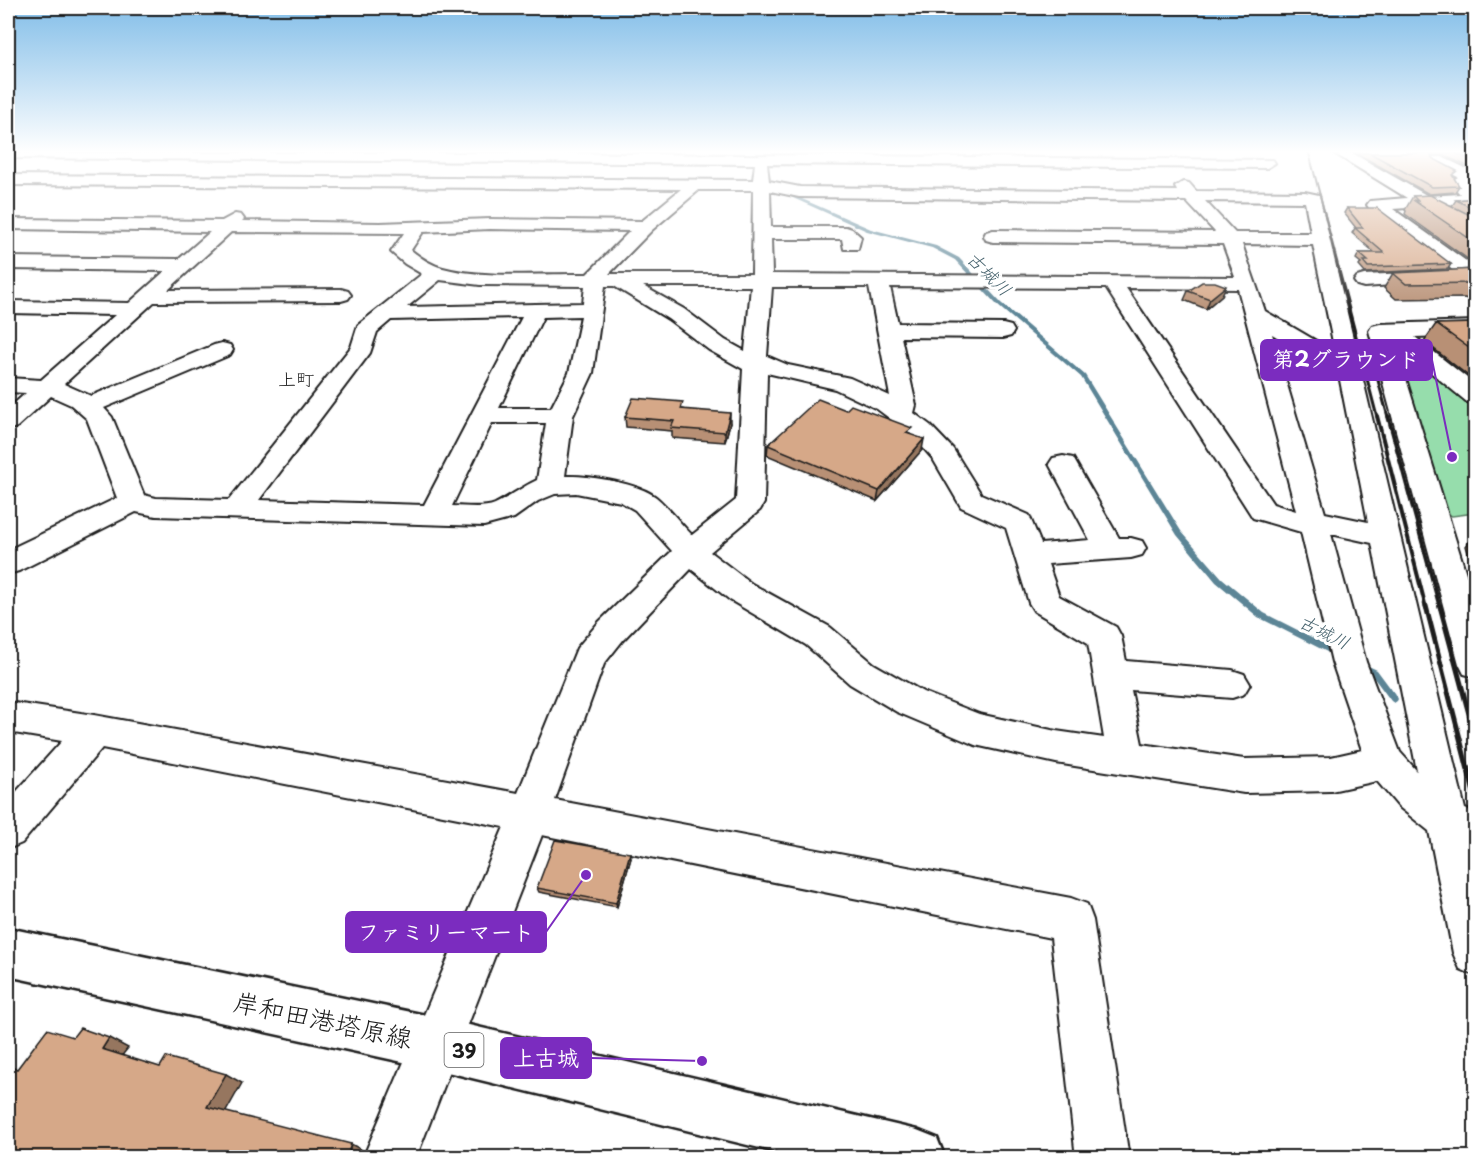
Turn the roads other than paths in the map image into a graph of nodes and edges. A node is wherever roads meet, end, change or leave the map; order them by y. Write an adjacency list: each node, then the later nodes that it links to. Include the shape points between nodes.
1 (249, 207): 14 (street)
2 (669, 207): 15 (street)
3 (760, 207): 19 (street)
4 (982, 207): 20 (street)
5 (1202, 207): 10 (street)
6 (1313, 207): 13 (street)
7 (1379, 207): 23 (street)
8 (1434, 207): 18 (street)
9 (393, 212): 17 (street)
10 (1211, 217): 11 (street); 21 (street)
11 (1234, 217)
12 (8, 224): 14 (street)
13 (1314, 224): 21 (street); 49 (street)
14 (228, 226): 17 (street); 26 (street)
15 (646, 226): 16 (street); 29 (street, via 596,275)
16 (417, 227): 17 (street); 27 (street, via 401,252)
17 (380, 228)
18 (1476, 231)
19 (761, 233): 24 (street, via 846,233 852,237); 30 (street)
20 (993, 236): 21 (street); 32 (street)
21 (1230, 238): 35 (street)
22 (1397, 241): 23 (street)
23 (1425, 241): 28 (street)
24 (852, 245)
25 (8, 263): 26 (street)
26 (184, 265): 37 (street)
27 (435, 274): 29 (street, via 480,279); 41 (street)
28 (1475, 277): 33 (street)
29 (607, 279): 30 (street); 39 (street); 48 (street, via 676,314 717,345)
30 (762, 279): 31 (street); 48 (street)
31 (878, 280): 32 (street); 44 (street)
32 (1017, 281): 34 (street)
33 (1364, 281)
34 (1112, 282): 35 (street); 63 (street, via 1263,512)
35 (1247, 283): 42 (street)
36 (341, 295): 37 (street)
37 (142, 302): 38 (street); 51 (street)
38 (8, 307)
39 (593, 309): 40 (street); 56 (street, via 581,373)
40 (536, 310): 41 (street); 54 (street)
41 (387, 314): 61 (street, via 366,330 362,348)
42 (1257, 315): 49 (street, via 1324,356); 63 (street)
43 (1476, 328): 46 (street)
44 (888, 330): 45 (street); 55 (street, via 904,405)
45 (1004, 331)
46 (1394, 331): 52 (street); 68 (street, via 1380,331)
47 (222, 350): 53 (street)
48 (755, 363): 55 (street, via 842,382); 65 (street, via 750,502)
49 (1348, 366): 64 (street)
50 (8, 385): 51 (street)
51 (49, 386): 53 (street); 57 (street)
52 (1476, 397)
53 (90, 405): 60 (street, via 99,417)
54 (483, 415): 56 (street); 62 (street)
55 (901, 415): 66 (street, via 944,455 971,500 1020,522)
56 (560, 416): 59 (street)
57 (8, 422)
58 (1063, 465): 66 (street, via 1121,549)
59 (550, 485): 62 (street, via 504,511 484,516); 65 (street, via 576,484 629,495 645,503)
60 (133, 502): 61 (street, via 156,507); 67 (street)
61 (238, 508): 62 (street)
62 (433, 515)
63 (1314, 523): 64 (street); 75 (street, via 1345,650)
64 (1385, 536): 77 (street)
65 (690, 552): 74 (street, via 741,592 818,636 862,674 910,702 975,729); 76 (street, via 589,658)
66 (1030, 555): 70 (street, via 1045,603 1104,636)
67 (8, 563)
68 (1471, 636): 69 (street)
69 (1476, 664)
70 (1111, 674): 71 (street); 74 (street)
71 (1232, 684)
72 (8, 717): 73 (street)
73 (94, 731): 76 (street); 78 (street)
74 (1126, 758): 75 (street, via 1244,776 1331,774)
75 (1385, 762): 77 (street, via 1413,794)
76 (530, 814): 81 (street); 84 (street, via 1071,920)
77 (1461, 827): 80 (street)
78 (8, 830)
79 (8, 952): 81 (main road, 岸和田港塔原線 / 39)
80 (1476, 953)
81 (435, 1043): 82 (street); 83 (main road, 岸和田港塔原線 / 39)
82 (389, 1158)
83 (917, 1158)
84 (1103, 1158)

